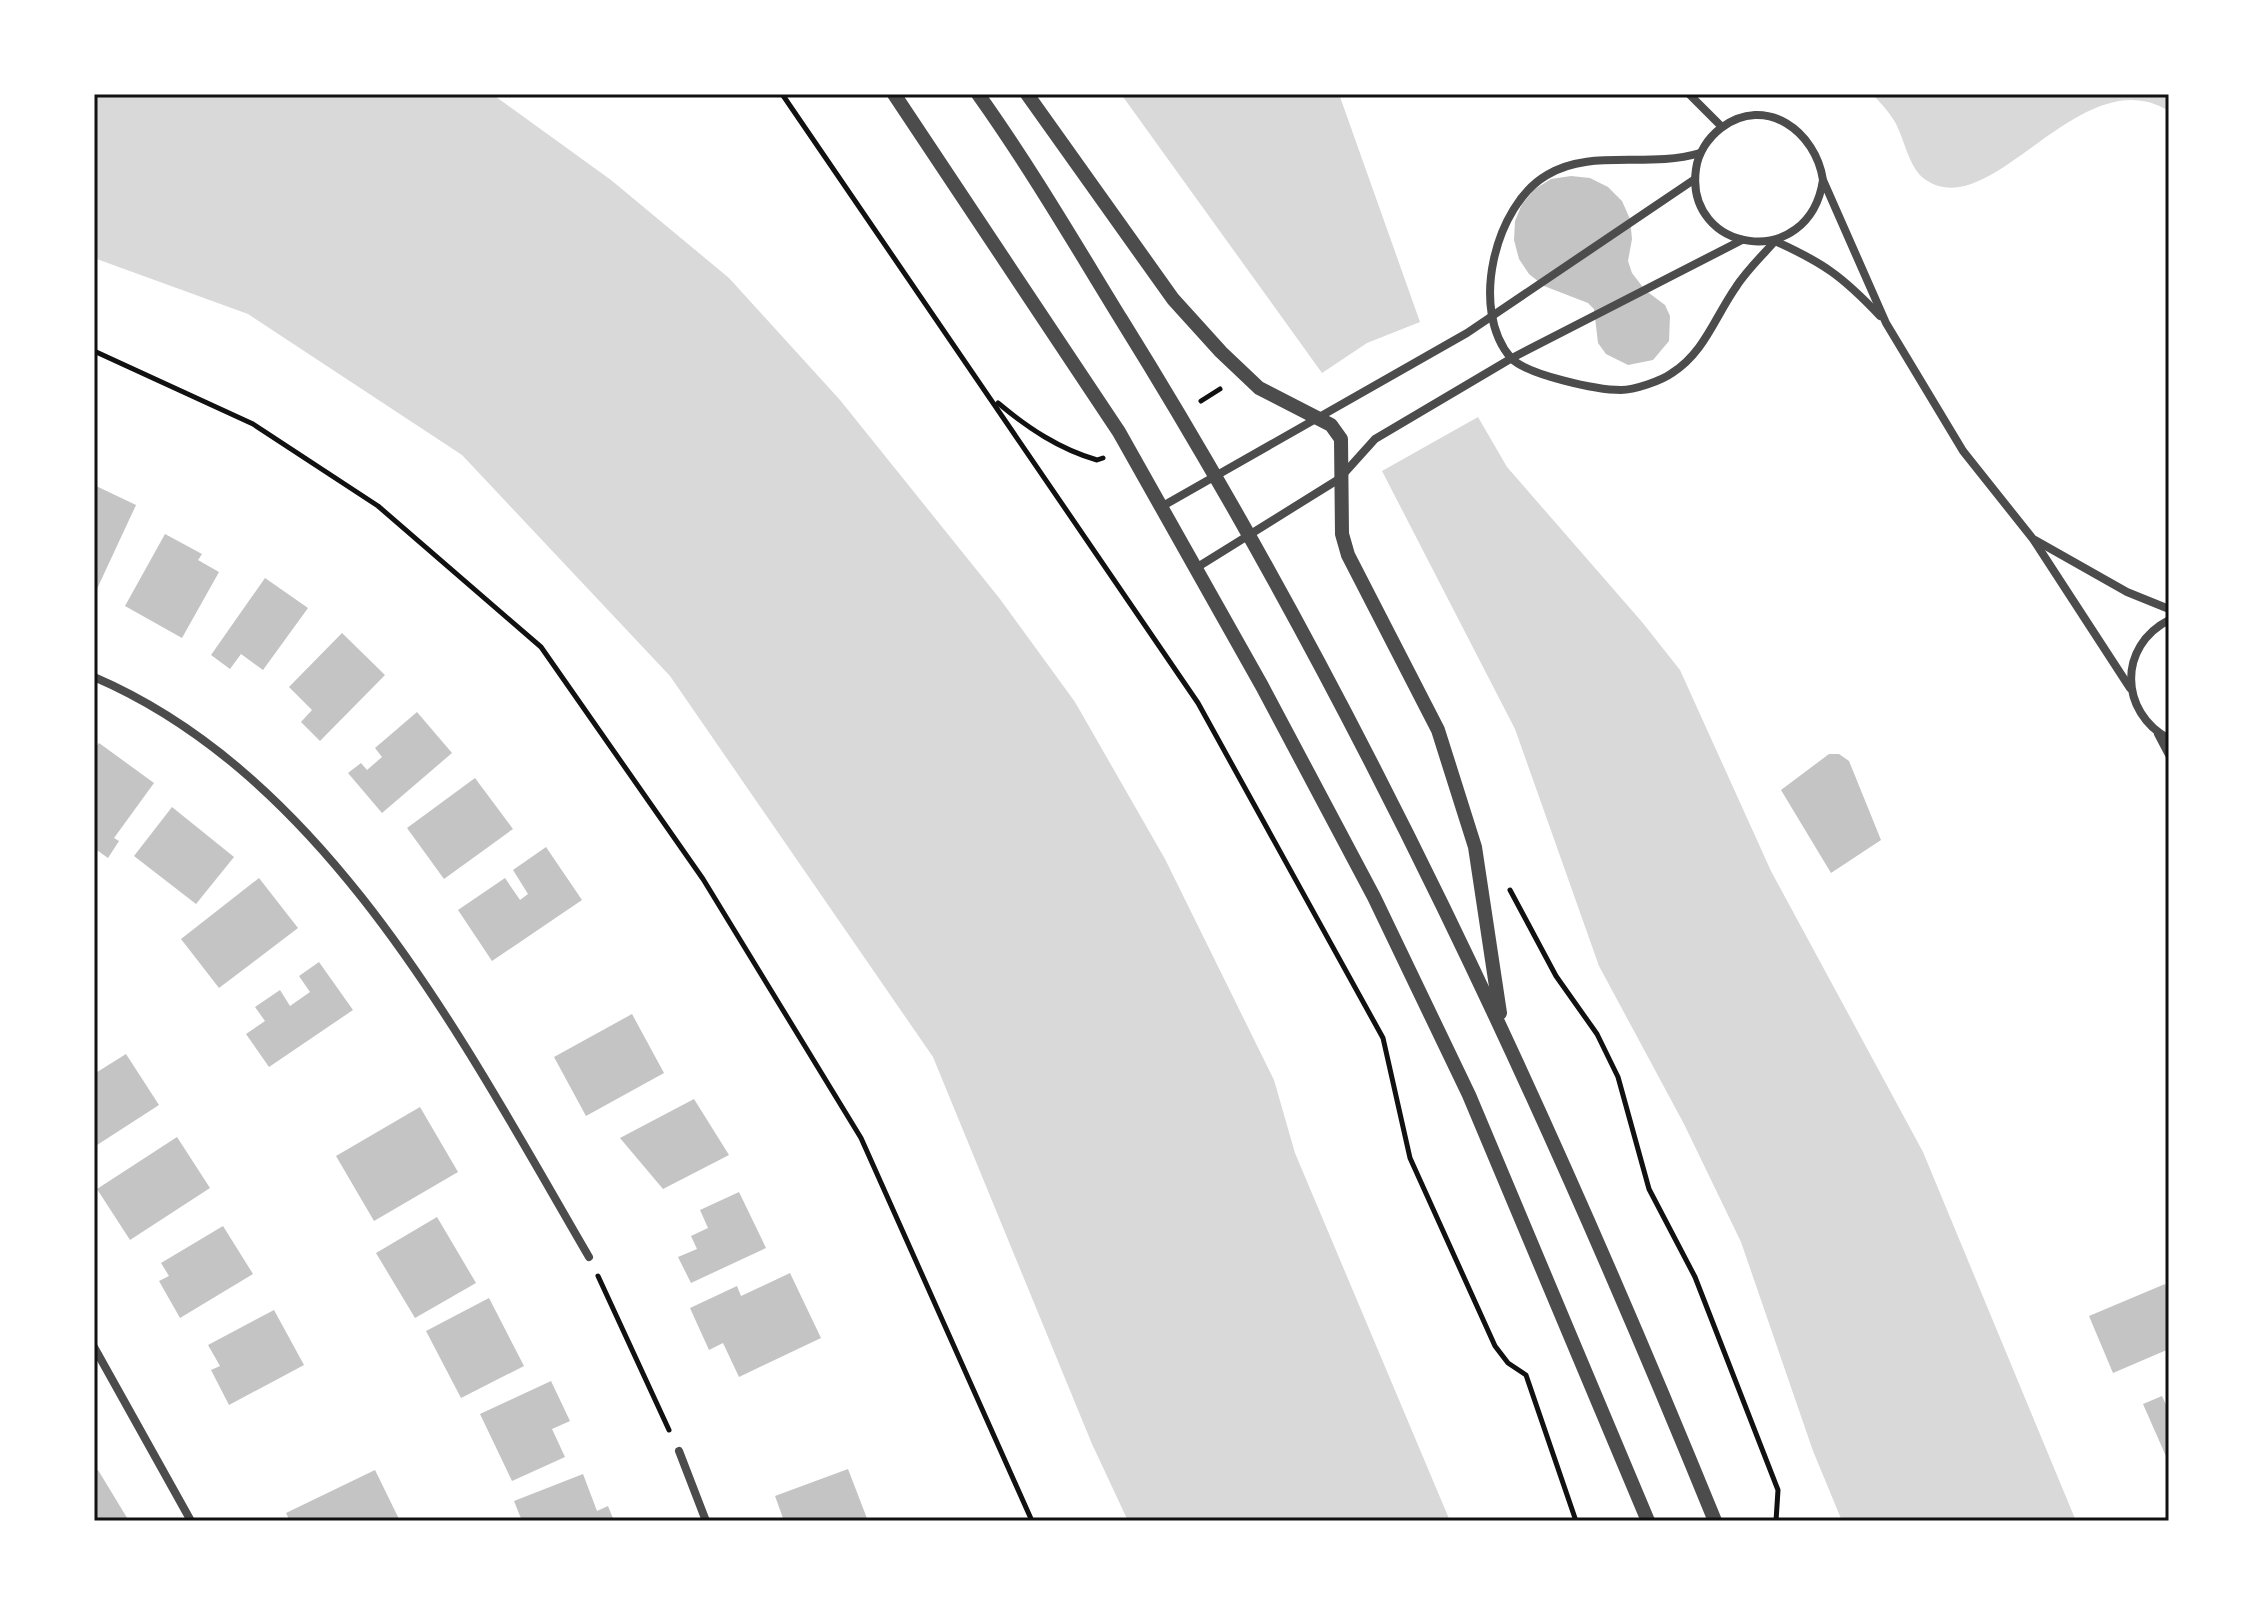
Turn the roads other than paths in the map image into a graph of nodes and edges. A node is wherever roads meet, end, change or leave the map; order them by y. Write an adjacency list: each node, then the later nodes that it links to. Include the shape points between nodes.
1 (894, 94): 17 (street, via 1119,432)
2 (978, 94): 15 (street)
3 (1027, 94): 14 (street, via 1173,299 1259,388)
4 (1689, 94): 5 (street)
5 (1722, 127): 6 (street); 8 (street, via 1759,115 1779,119 1811,142)
6 (1700, 153): 7 (street); 11 (street, via 1679,160 1569,163 1544,176 1515,202 1499,239)
7 (1695, 179): 9 (street, via 1708,218); 11 (street)
8 (1823, 180): 10 (street, via 1814,211 1804,224); 12 (street)
9 (1742, 240): 10 (street); 13 (street)
10 (1775, 241): 12 (street, via 1844,278); 13 (street, via 1738,283 1692,359 1670,376 1622,390 1580,384)
11 (1492, 317): 13 (street); 14 (street)
12 (1886, 323): 19 (street, via 1963,451)
13 (1512, 358): 16 (street, via 1375,439)
14 (1316, 419): 15 (street); 16 (street, via 1331,425 1341,439)
15 (1215, 475): 17 (street); 18 (street)
16 (1339, 479): 18 (street); 28 (street, via 1348,555 1438,730 1475,847)
17 (1161, 507): 20 (street)
18 (1250, 535): 20 (street); 28 (street, via 1397,810)
19 (2033, 539): 21 (street, via 2127,592); 24 (street)
20 (1196, 568): 34 (street, via 1374,897 1469,1095)
21 (2169, 609)
22 (2169, 620): 24 (street, via 2137,649)
23 (94, 677): 29 (street, via 135,694 206,739 333,864 469,1051)
24 (2130, 688): 25 (street, via 2140,713)
25 (2158, 733): 26 (street); 27 (street)
26 (2169, 739)
27 (2169, 755)
28 (1503, 1029): 35 (street)
29 (589, 1257)
30 (94, 1347): 32 (street)
31 (679, 1451): 33 (street)
32 (191, 1521)
33 (706, 1521)
34 (1648, 1521)
35 (1715, 1521)

